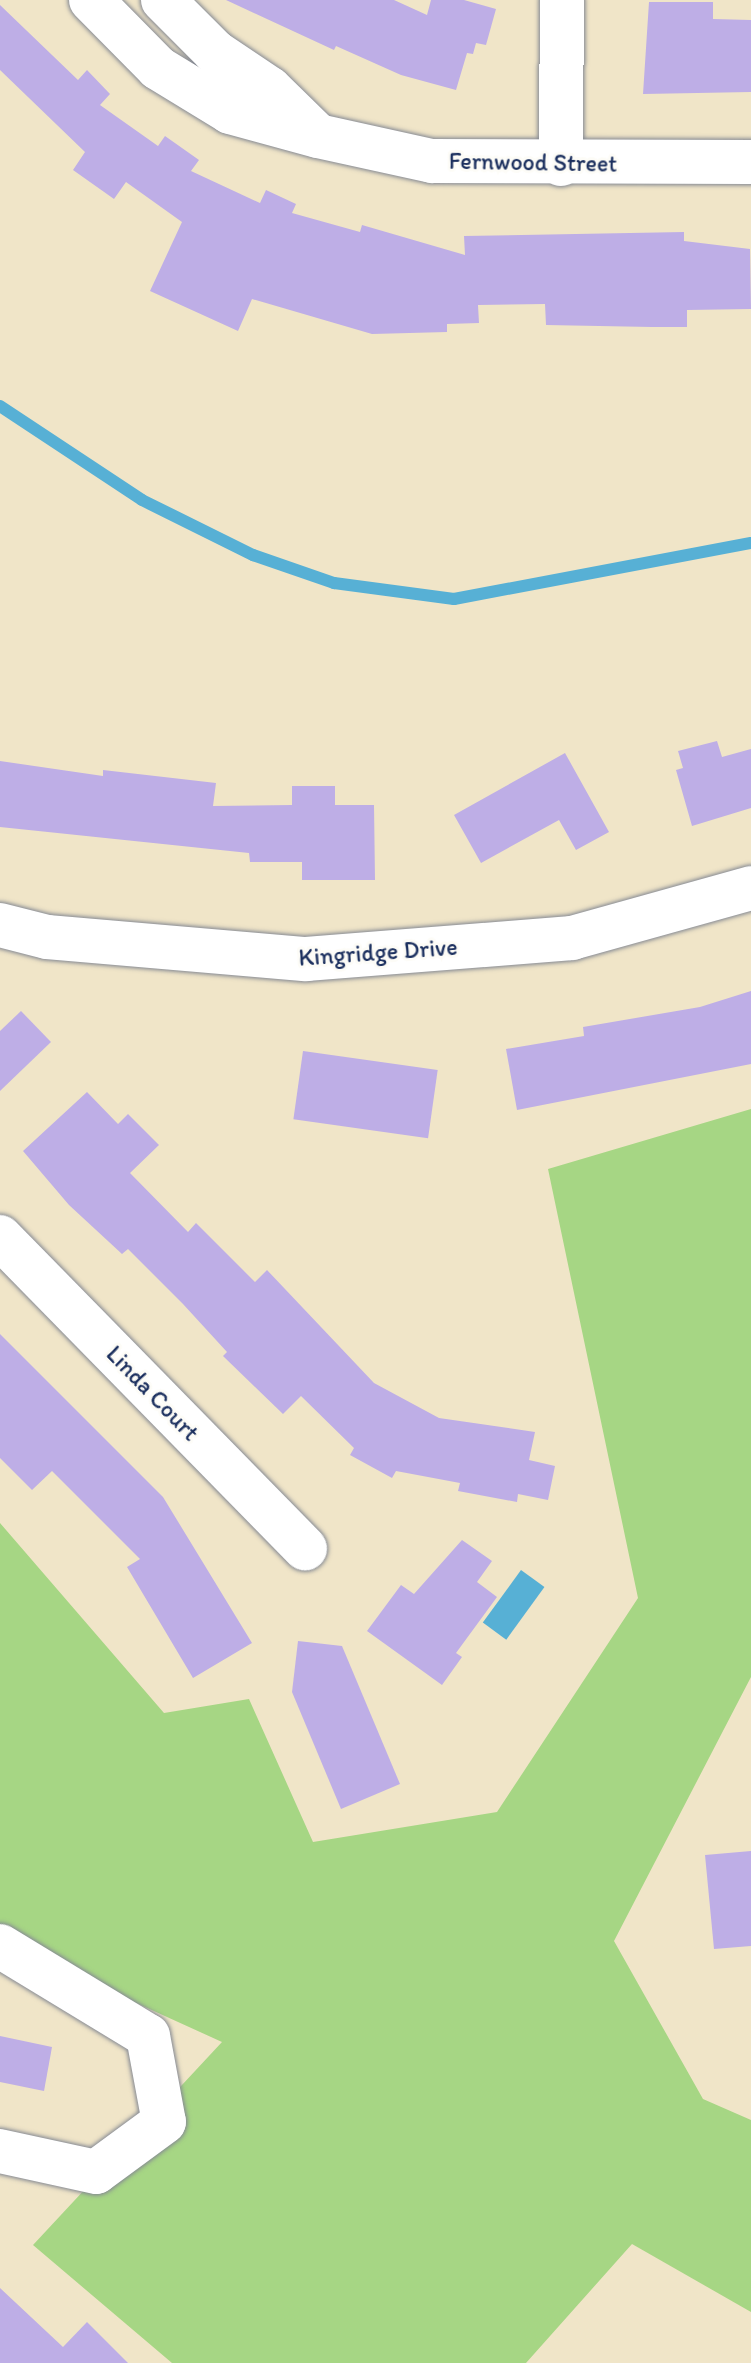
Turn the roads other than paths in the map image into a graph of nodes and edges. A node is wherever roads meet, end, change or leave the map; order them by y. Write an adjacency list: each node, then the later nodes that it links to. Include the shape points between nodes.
1 (91, 0): 4 (street, Fernwood Street, via 158,68 230,112)
2 (163, 0): 4 (street, via 215,52 270,89)
3 (562, 0): 6 (street)
4 (318, 136): 6 (street, Fernwood Street, via 432,161)
5 (751, 162): 6 (street, Fernwood Street)
6 (561, 164)
7 (751, 888): 8 (street, Kingridge Drive, via 572,938 306,959 47,937)
8 (0, 925)
9 (0, 1237): 10 (street, Linda Court)
10 (305, 1548)
11 (0, 1946): 12 (street, via 148,2036 164,2122 96,2172)
12 (0, 2151)

